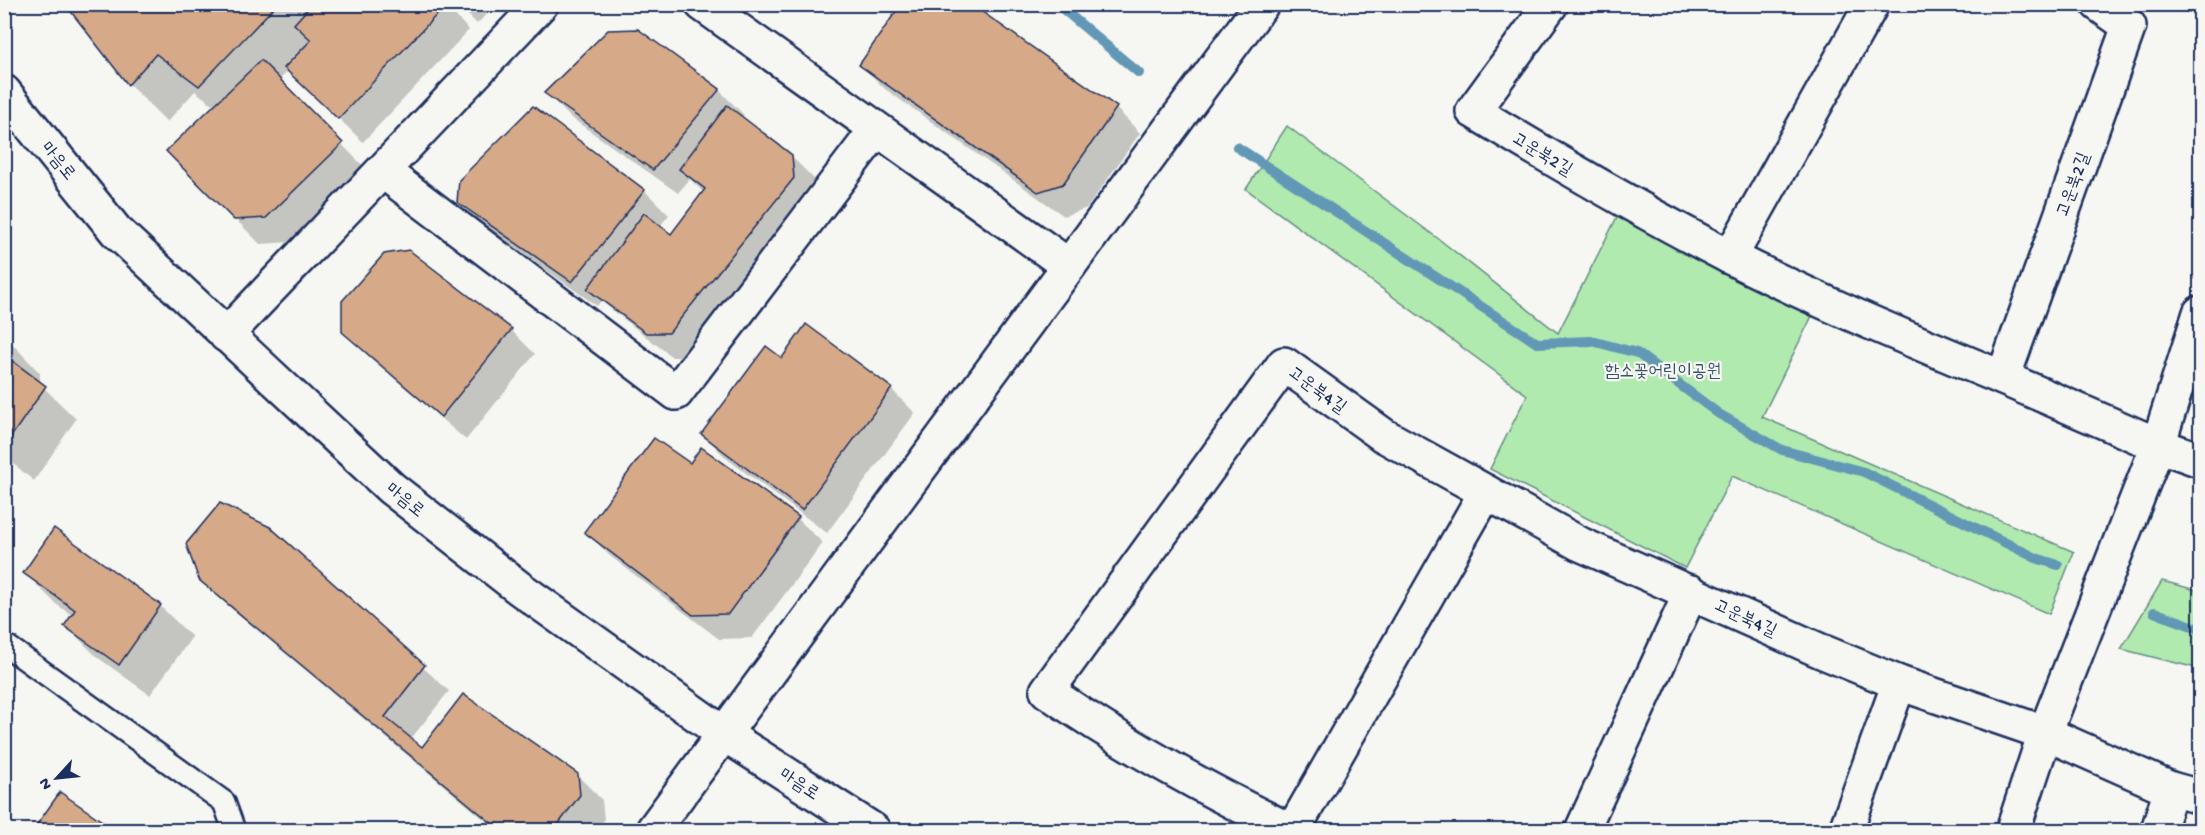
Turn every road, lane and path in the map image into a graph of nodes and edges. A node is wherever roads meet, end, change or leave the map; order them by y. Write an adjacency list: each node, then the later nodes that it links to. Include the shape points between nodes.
1 (541, 4): 9 (street)
2 (702, 4): 8 (street)
3 (1262, 4): 11 (street)
4 (1551, 4): 10 (street, 고운북2길, via 1473,111 1596,185)
5 (1872, 4): 10 (street)
6 (2098, 4): 14 (street, 고운북2길, via 2129,26)
7 (4, 92): 13 (street, 마음로, via 116,231)
8 (876, 130): 9 (street, via 676,393); 11 (street)
9 (384, 172): 13 (street)
10 (1730, 257): 14 (street, 고운북2길, via 1865,321)
11 (1069, 266): 22 (street)
12 (2200, 313): 15 (street)
13 (226, 335): 22 (street, 마음로, via 391,488 519,588)
14 (2003, 378): 15 (street, 고운북2길)
15 (2158, 444): 16 (street, 고운북2길); 21 (street)
16 (2200, 460)
17 (1486, 492): 18 (street, 고운북4길, via 1580,544); 27 (street, 고운북4길, via 1383,435 1284,364 1047,691 1097,726 1196,784); 28 (street)
18 (1691, 592): 20 (street, 고운북4길); 29 (street)
19 (4, 644): 24 (lane, via 224,802)
20 (1899, 683): 21 (street, 고운북4길); 30 (street)
21 (2045, 733): 23 (street, 고운북4길); 31 (street)
22 (724, 734): 25 (street); 26 (street, 마음로)
23 (2186, 793): 32 (street)
24 (234, 831)
25 (653, 831)
26 (873, 831)
27 (1288, 831)
28 (1293, 831)
29 (1582, 831)
30 (1846, 831)
31 (2013, 831)
32 (2158, 831)

